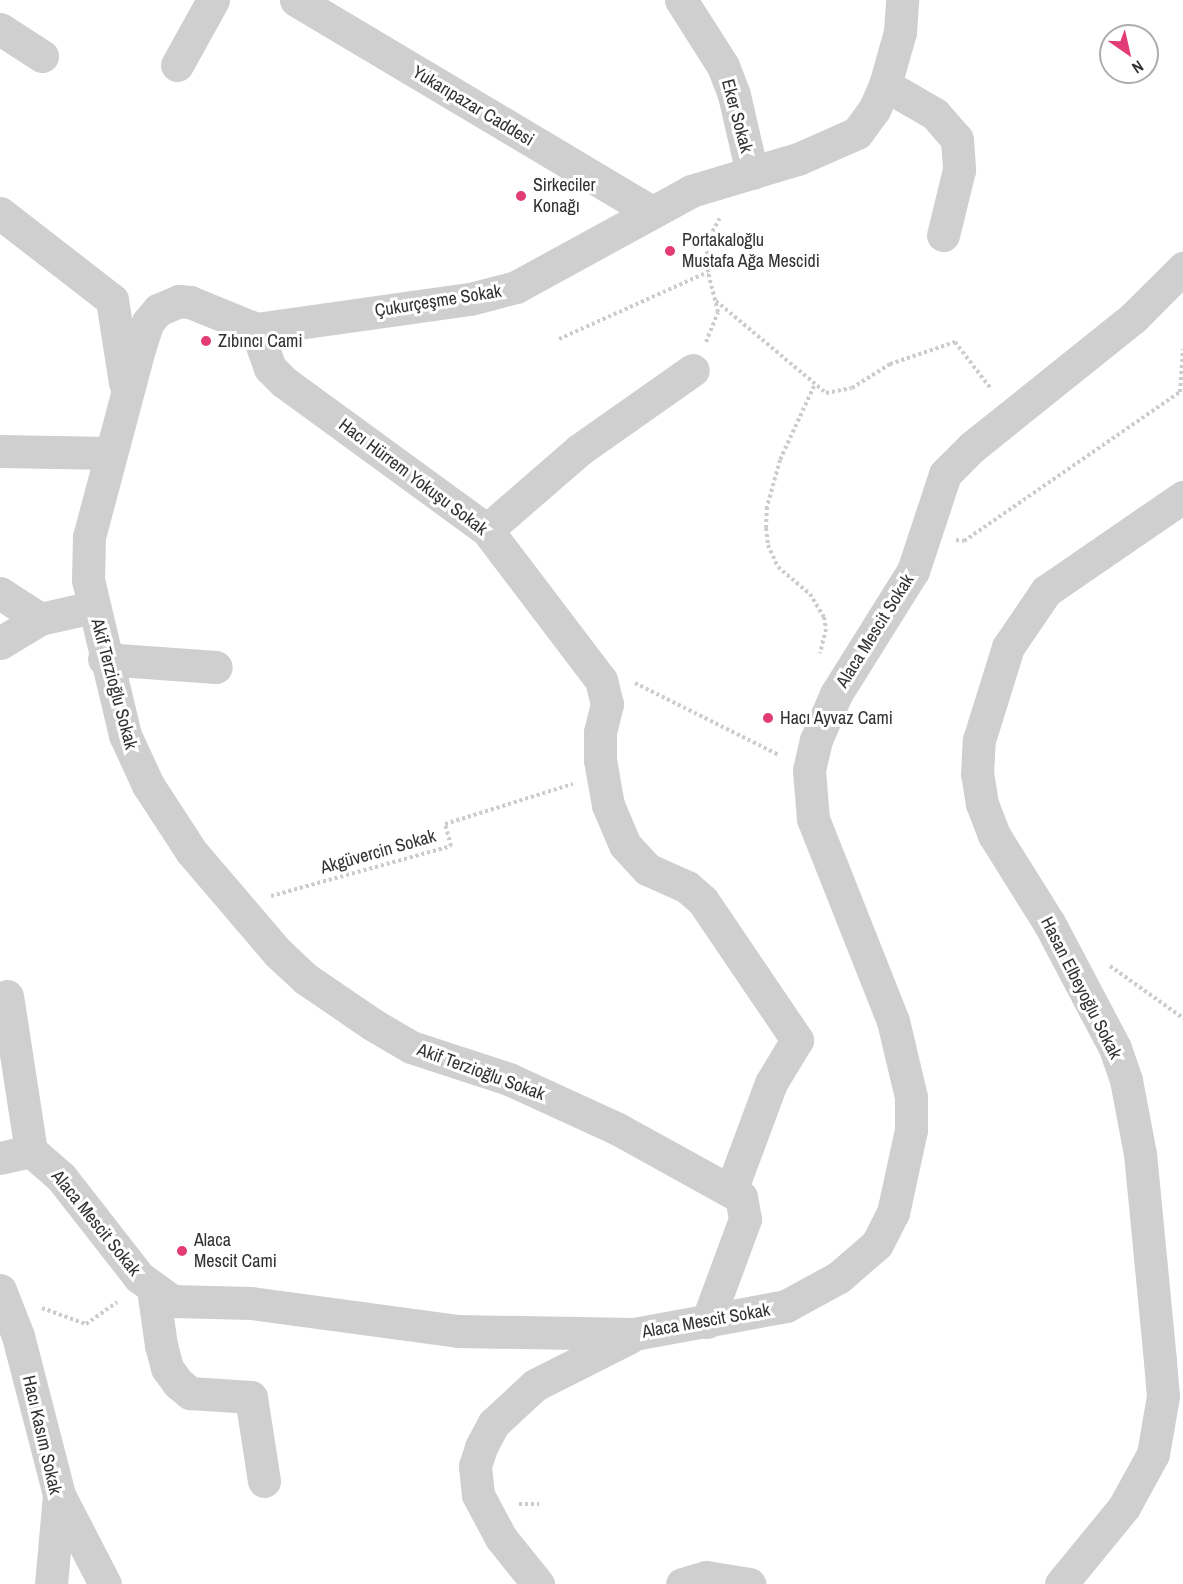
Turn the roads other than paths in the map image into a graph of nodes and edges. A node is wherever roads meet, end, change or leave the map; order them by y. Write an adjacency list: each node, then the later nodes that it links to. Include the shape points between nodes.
1 (213, 0): 7 (street)
2 (296, 0): 10 (street, Yukarıpazar Caddesi)
3 (681, 0): 9 (street, Eker Sokak, via 723,66)
4 (902, 0): 8 (street, Çukurçeşme Sokak, via 900,32)
5 (0, 29): 6 (street)
6 (42, 56)
7 (177, 65)
8 (885, 85): 9 (street, Çukurçeşme Sokak, via 874,110 857,133 798,159); 12 (street, via 935,114 957,139 959,170)
9 (752, 173): 10 (street, Çukurçeşme Sokak, via 691,191)
10 (650, 211): 14 (street, Çukurçeşme Sokak, via 543,275 495,293)
11 (9, 220): 16 (street, via 112,300)
12 (943, 235)
13 (1183, 268): 32 (street, Alaca Mescit Sokak, via 1133,318 945,474 913,571 836,694 816,740 809,770 813,819 893,1021 911,1097 911,1130 893,1213 877,1244 860,1261 786,1306)
14 (256, 329): 16 (street, via 190,302 168,304 148,322); 20 (street, Hacı Hürrem Yokuşu Sokak, via 270,368 284,382)
15 (693, 370): 20 (street, via 579,450)
16 (126, 395): 18 (street)
17 (0, 451): 18 (street)
18 (110, 453): 22 (street, via 88,547)
19 (1183, 497): 41 (street, Hasan Elbeyoğlu Sokak, via 1046,591 1008,647 979,740 977,774 982,804 994,835 1049,923 1115,1048 1126,1080 1140,1154 1160,1360 1162,1407 1154,1454 1124,1507)
20 (487, 530): 29 (street, Hacı Hürrem Yokuşu Sokak, via 589,662 606,691 598,745 615,826 629,851 646,869 687,887 703,902 797,1040 771,1083)
21 (0, 593): 23 (street)
22 (93, 607): 23 (street); 25 (street, Akif Terzioğlu Sokak)
23 (40, 619): 24 (street)
24 (0, 643)
25 (104, 659): 26 (street); 29 (street, Akif Terzioğlu Sokak, via 125,735 148,785 191,851 236,906 306,979 411,1047 509,1079)
26 (216, 667)
27 (7, 996): 28 (street, Alaca Mescit Sokak)
28 (15, 1155): 30 (street, Alaca Mescit Sokak, via 61,1177)
29 (732, 1188): 32 (street, via 746,1207 745,1219)
30 (149, 1286): 33 (street, Alaca Mescit Sokak, via 172,1301 192,1304 251,1303 458,1331); 34 (street, via 161,1345 168,1368 178,1383 190,1393 251,1397)
31 (1, 1291): 35 (street, Hacı Kasım Sokak, via 18,1335)
32 (707, 1322): 33 (street, Alaca Mescit Sokak)
33 (634, 1335): 38 (street, via 535,1385 494,1423 481,1447 475,1466 478,1495 501,1538)
34 (264, 1481)
35 (58, 1495): 36 (street, Hacı Kasım Sokak); 37 (street)
36 (51, 1584)
37 (105, 1584)
38 (538, 1584)
39 (682, 1584): 40 (street, via 706,1577)
40 (748, 1584)
41 (1061, 1584)

